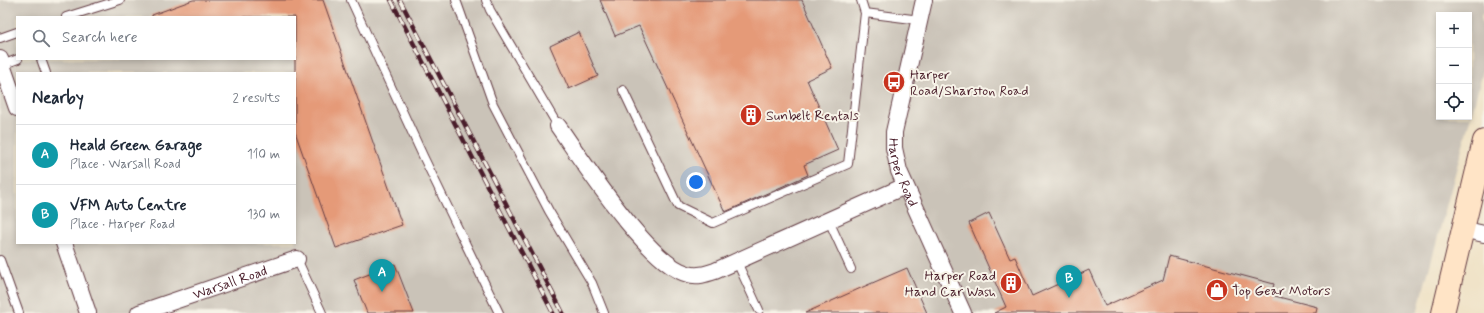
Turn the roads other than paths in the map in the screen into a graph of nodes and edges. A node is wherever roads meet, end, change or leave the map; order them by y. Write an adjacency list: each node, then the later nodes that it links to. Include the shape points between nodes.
1 (120, 0): 8 (lane)
2 (351, 0): 34 (lane)
3 (456, 0): 35 (lane, via 493,104 549,211 592,283)
4 (486, 0): 18 (lane)
5 (861, 0): 7 (lane)
6 (924, 0): 9 (street, Harper Road)
7 (865, 13): 9 (lane); 16 (lane, via 848,164 713,223 678,206)
8 (69, 16)
9 (920, 20): 20 (street, Harper Road, via 894,132 895,159)
10 (16, 32): 11 (lane)
11 (0, 38)
12 (16, 59): 14 (lane)
13 (41, 60): 15 (lane)
14 (1, 62): 17 (street)
15 (46, 72)
16 (623, 90)
17 (16, 105)
18 (558, 126): 27 (street, via 646,245 676,269 688,274 701,275)
19 (1484, 141): 22 (main road)
20 (905, 186): 21 (street); 36 (street, Harper Road)
21 (828, 220): 27 (street); 28 (lane)
22 (1462, 229): 23 (street); 37 (main road)
23 (1484, 234)
24 (64, 244): 31 (street)
25 (298, 259): 32 (street, Warsall Road); 33 (lane)
26 (0, 260): 30 (lane)
27 (736, 262): 29 (lane)
28 (851, 269)
29 (759, 310)
30 (18, 313)
31 (88, 313)
32 (139, 313)
33 (322, 313)
34 (499, 313)
35 (604, 313)
36 (963, 313)
37 (1443, 313)

